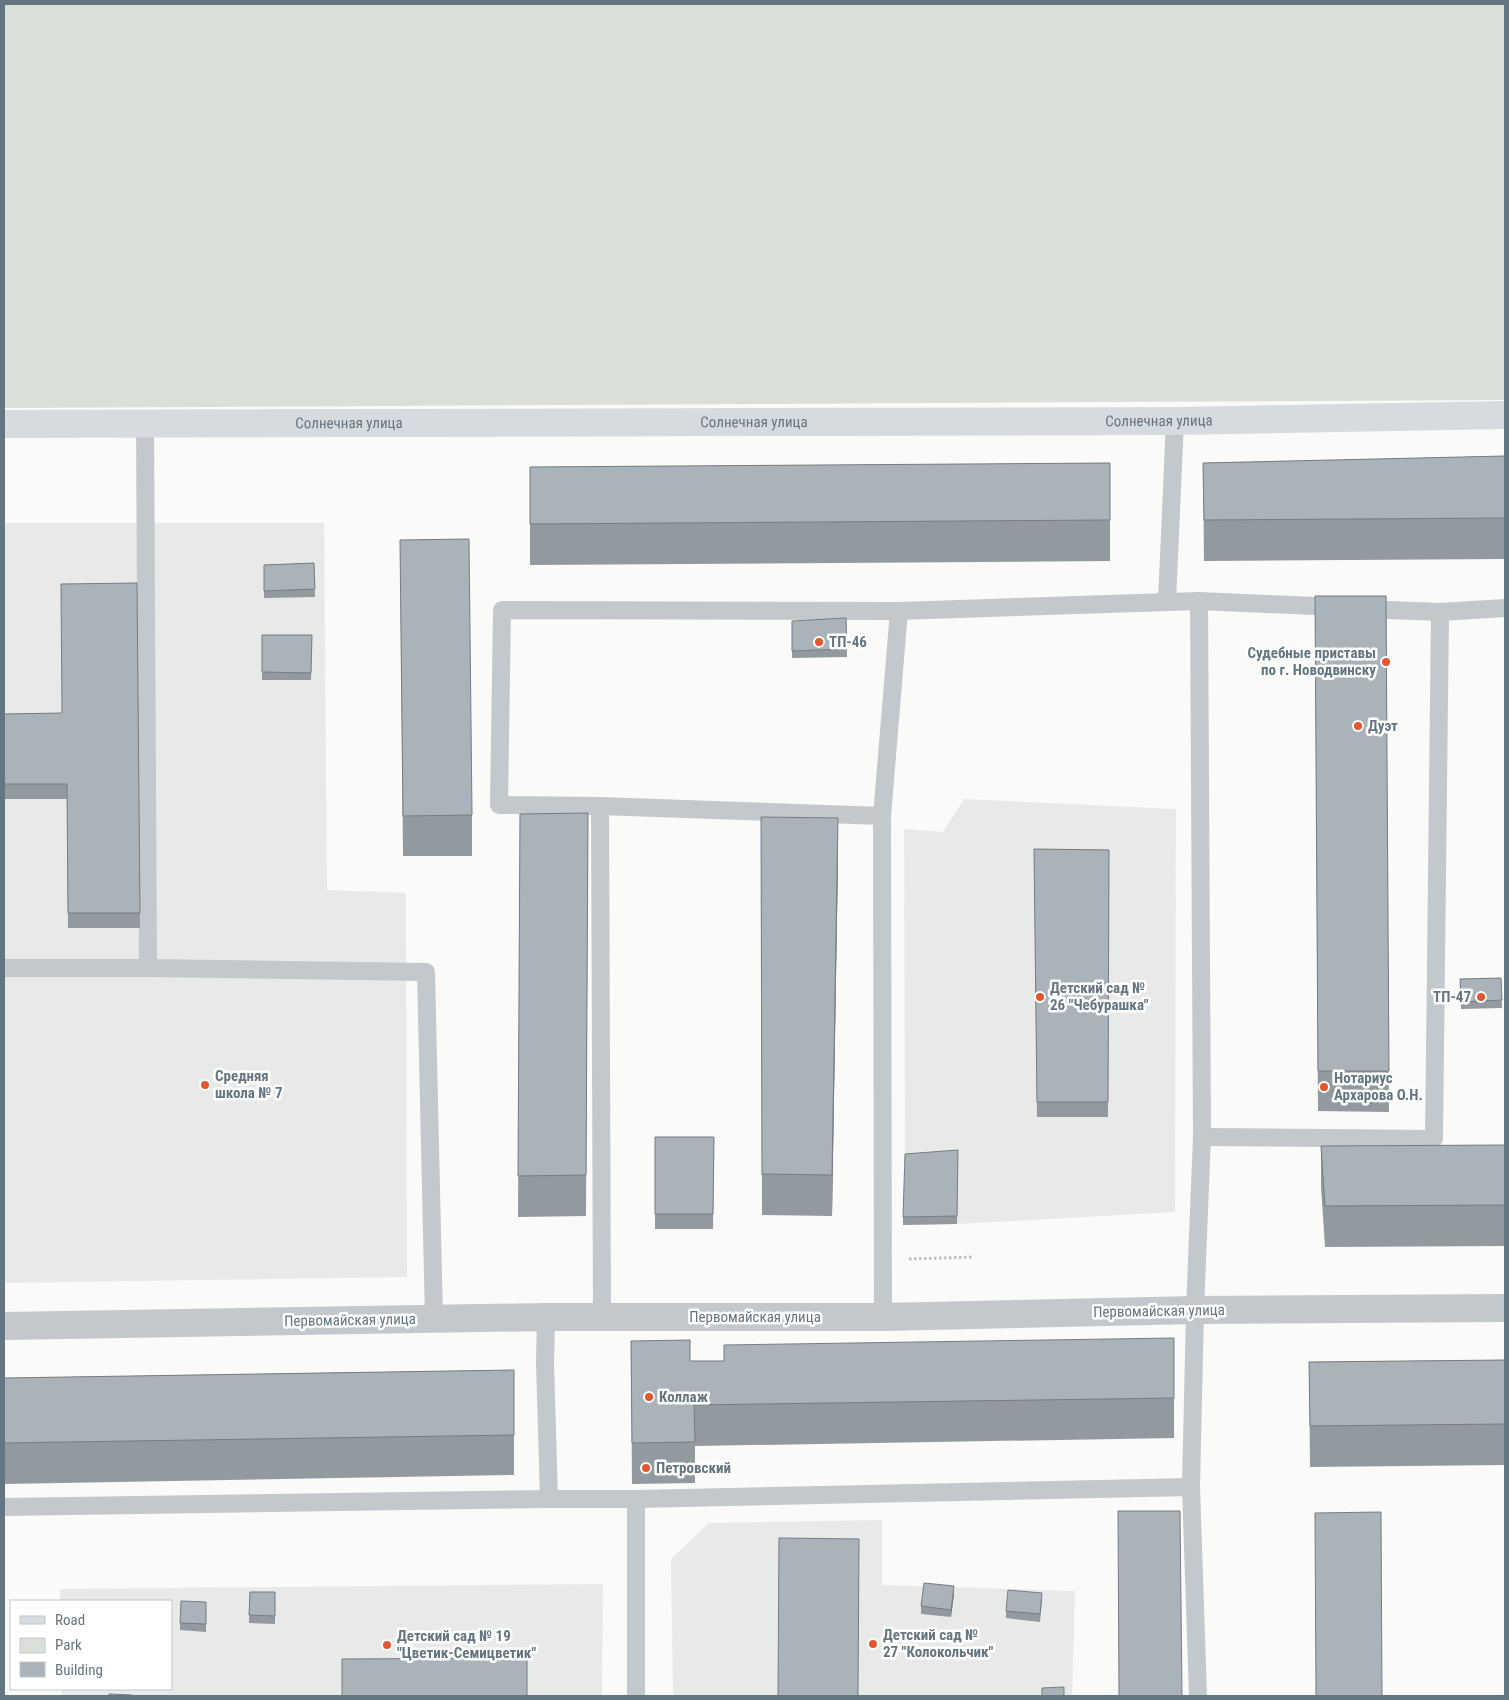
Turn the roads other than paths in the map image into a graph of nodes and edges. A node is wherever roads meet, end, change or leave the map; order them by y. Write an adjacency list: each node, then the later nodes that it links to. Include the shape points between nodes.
1 (1505, 416): 2 (street, Солнечная улица)
2 (1175, 420): 4 (street, Солнечная улица); 6 (lane)
3 (4, 424): 4 (street, Солнечная улица)
4 (145, 424): 13 (lane)
5 (1199, 601): 6 (lane); 9 (lane); 14 (lane)
6 (1167, 602): 8 (lane)
7 (1505, 608): 9 (lane)
8 (899, 610): 10 (lane, via 502,610 499,805); 11 (lane)
9 (1440, 612): 14 (lane, via 1434,1139)
10 (600, 806): 11 (lane); 17 (lane)
11 (882, 816): 19 (lane)
12 (4, 968): 13 (lane)
13 (148, 968): 20 (lane, via 426,972)
14 (1202, 1137): 16 (lane)
15 (1505, 1308): 16 (street, Первомайская улица)
16 (1195, 1310): 19 (street, Первомайская улица); 22 (lane)
17 (602, 1316): 18 (street, Первомайская улица); 19 (street, Первомайская улица)
18 (546, 1317): 20 (street, Первомайская улица); 23 (lane)
19 (883, 1317)
20 (434, 1319): 21 (street, Первомайская улица)
21 (4, 1326)
22 (1191, 1487): 24 (lane); 27 (lane)
23 (549, 1499): 24 (lane); 25 (lane)
24 (636, 1499): 26 (lane)
25 (4, 1508)
26 (636, 1696)
27 (1198, 1696)

